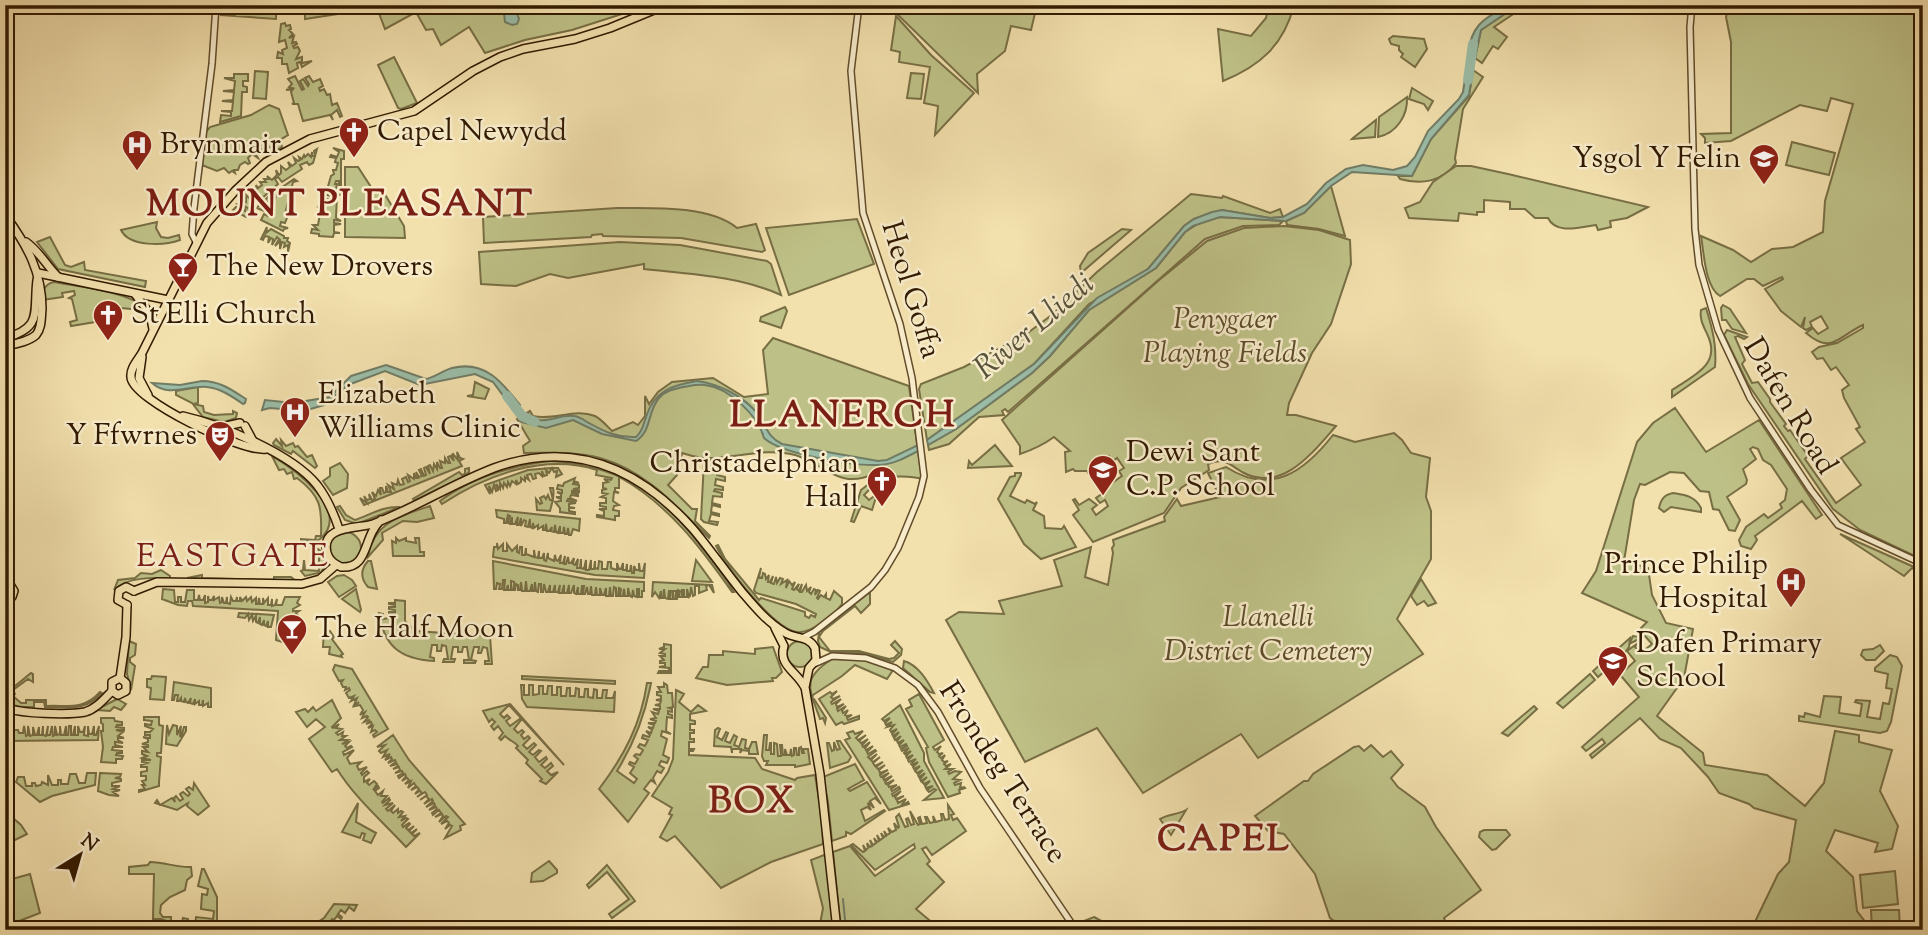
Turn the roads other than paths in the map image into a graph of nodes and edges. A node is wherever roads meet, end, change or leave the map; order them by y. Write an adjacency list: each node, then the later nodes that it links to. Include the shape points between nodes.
1 (216, 5): 6 (street)
2 (666, 5): 7 (main road, via 610,28 493,60 414,111 295,145 254,170)
3 (859, 5): 32 (street, Heol Goffa, via 851,71 863,214 900,324 925,476 885,570 872,587)
4 (1692, 5): 25 (street, Dafen Road, via 1695,229 1702,276 1718,330 1750,398 1838,525)
5 (5, 215): 8 (main road)
6 (194, 215): 7 (street); 9 (street, via 192,234)
7 (207, 223): 9 (main road)
8 (22, 238): 10 (main road); 11 (main road)
9 (197, 244): 13 (main road)
10 (38, 273): 11 (main road); 15 (main road, via 35,311 28,330); 16 (main road, via 41,327 29,339)
11 (58, 277): 12 (main road)
12 (135, 293): 13 (main road); 14 (main road, via 150,314)
13 (168, 300): 14 (main road)
14 (154, 330): 17 (main road, via 142,353 139,378 149,397)
15 (5, 338)
16 (5, 346)
17 (179, 416): 18 (main road); 20 (main road, via 232,441)
18 (222, 428): 19 (main road); 19 (main road, via 243,424)
19 (253, 442): 20 (main road)
20 (266, 449): 22 (main road, via 317,485)
21 (381, 520): 23 (main road); 24 (main road); 31 (main road, via 512,462 572,457 600,463 658,493)
22 (339, 529): 23 (main road); 26 (main road, via 326,544)
23 (350, 529): 24 (main road, via 361,536)
24 (365, 548): 26 (main road, via 357,564)
25 (1923, 564)
26 (336, 565): 28 (main road, via 320,579 302,584 157,582)
27 (5, 583): 29 (main road, via 14,591)
28 (134, 591): 30 (main road, via 135,599); 30 (main road, via 126,587 119,591 118,600)
29 (5, 600)
30 (127, 604): 39 (main road)
31 (772, 625): 33 (main road); 34 (main road)
32 (814, 632): 33 (street, Heol Goffa); 35 (street)
33 (800, 637): 34 (main road); 35 (main road)
34 (784, 646): 38 (main road, via 784,663)
35 (814, 646): 36 (street, Frondeg Terrace); 37 (main road, via 817,656)
36 (832, 656): 37 (street, Frondeg Terrace); 44 (street, Frondeg Terrace, via 882,662 918,685 980,788)
37 (812, 666): 38 (main road); 40 (main road)
38 (793, 671): 40 (main road)
39 (120, 678): 41 (main road, via 111,682); 41 (main road, via 126,691 118,695)
40 (804, 687): 43 (main road, via 820,774)
41 (112, 691): 42 (main road, via 85,712 28,712)
42 (5, 707)
43 (837, 930)
44 (1076, 930)

